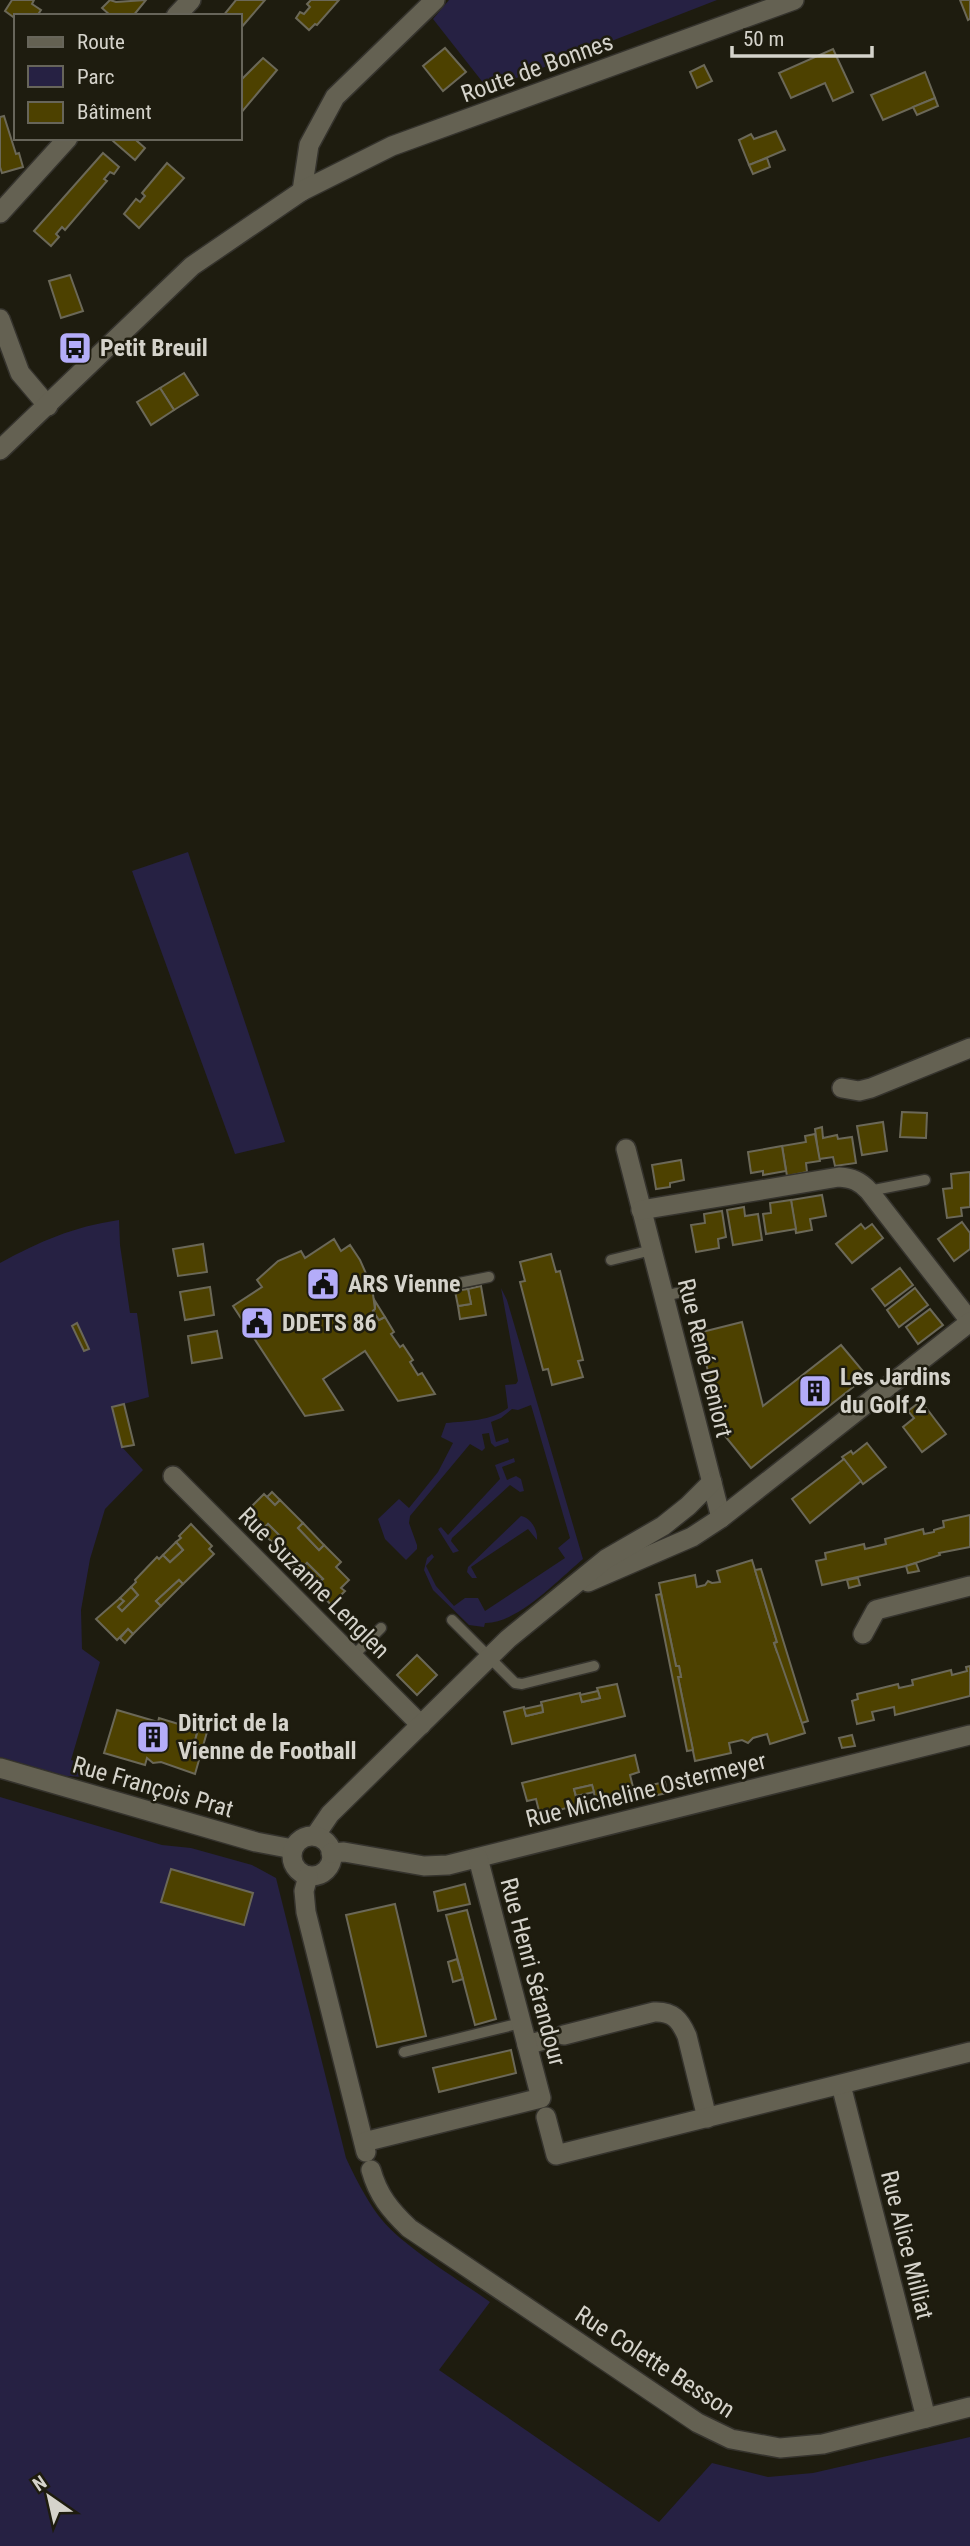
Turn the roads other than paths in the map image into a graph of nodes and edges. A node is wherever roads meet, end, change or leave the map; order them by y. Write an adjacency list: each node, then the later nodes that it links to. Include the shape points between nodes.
1 (191, 0): 4 (street)
2 (435, 0): 6 (street, via 335,97 309,145)
3 (794, 0): 6 (street, Route de Bonnes, via 392,146)
4 (178, 14)
5 (66, 140): 7 (street)
6 (302, 191): 9 (street, Route de Bonnes, via 192,266)
7 (0, 213)
8 (0, 319): 9 (street, via 20,373)
9 (48, 406): 10 (street, Route de Bonnes)
10 (0, 450)
11 (970, 1048): 12 (street, via 871,1088)
12 (842, 1088)
13 (626, 1149): 16 (street, Rue René Deniort)
14 (925, 1180): 15 (lane)
15 (866, 1187): 16 (street, via 852,1178 839,1177); 23 (street)
16 (641, 1210): 17 (street, Rue René Deniort)
17 (652, 1250): 18 (lane); 22 (street, Rue René Deniort)
18 (611, 1260)
19 (489, 1278): 20 (lane)
20 (439, 1287)
21 (686, 1291): 22 (lane)
22 (664, 1296): 25 (street, Rue René Deniort)
23 (970, 1321): 26 (street)
24 (173, 1476): 32 (street, Rue Suzanne Lenglen)
25 (712, 1482): 26 (street, Rue René Deniort); 28 (street, via 663,1526 606,1559)
26 (721, 1518): 28 (street, via 692,1537)
27 (970, 1586): 31 (street, via 876,1610)
28 (566, 1592): 33 (street)
29 (452, 1620): 33 (lane)
30 (381, 1628): 32 (lane)
31 (863, 1634)
32 (352, 1656): 35 (street, Rue Suzanne Lenglen)
33 (488, 1658): 34 (lane, via 522,1684); 35 (street)
34 (594, 1666)
35 (421, 1725): 38 (street, via 330,1814)
36 (970, 1735): 41 (street, Rue Micheline Ostermeyer)
37 (0, 1768): 39 (street, Rue François Prat)
38 (315, 1836): 39 (street, via 304,1837); 40 (street, via 326,1842)
39 (292, 1849): 42 (street, via 293,1863)
40 (331, 1853): 41 (street, Rue Micheline Ostermeyer, via 424,1866); 42 (street, via 325,1870)
41 (478, 1858): 43 (street, Rue Henri Sérandour)
42 (308, 1876): 50 (street, Rue Colette Besson, via 306,1912)
43 (521, 2023): 44 (street, Rue Henri Sérandour); 45 (lane)
44 (527, 2045): 48 (street, Rue Henri Sérandour); 49 (street, via 654,2012 673,2015 687,2036)
45 (404, 2052)
46 (970, 2052): 47 (street)
47 (841, 2085): 49 (street); 52 (street, Rue Alice Milliat)
48 (543, 2108): 49 (street, Rue Henri Sérandour, via 556,2155); 50 (street)
49 (707, 2118)
50 (367, 2154): 52 (street, Rue Colette Besson, via 376,2188 409,2228 698,2423 732,2439 780,2448 823,2444)
51 (970, 2406): 52 (street, Rue Colette Besson)
52 (926, 2418)

